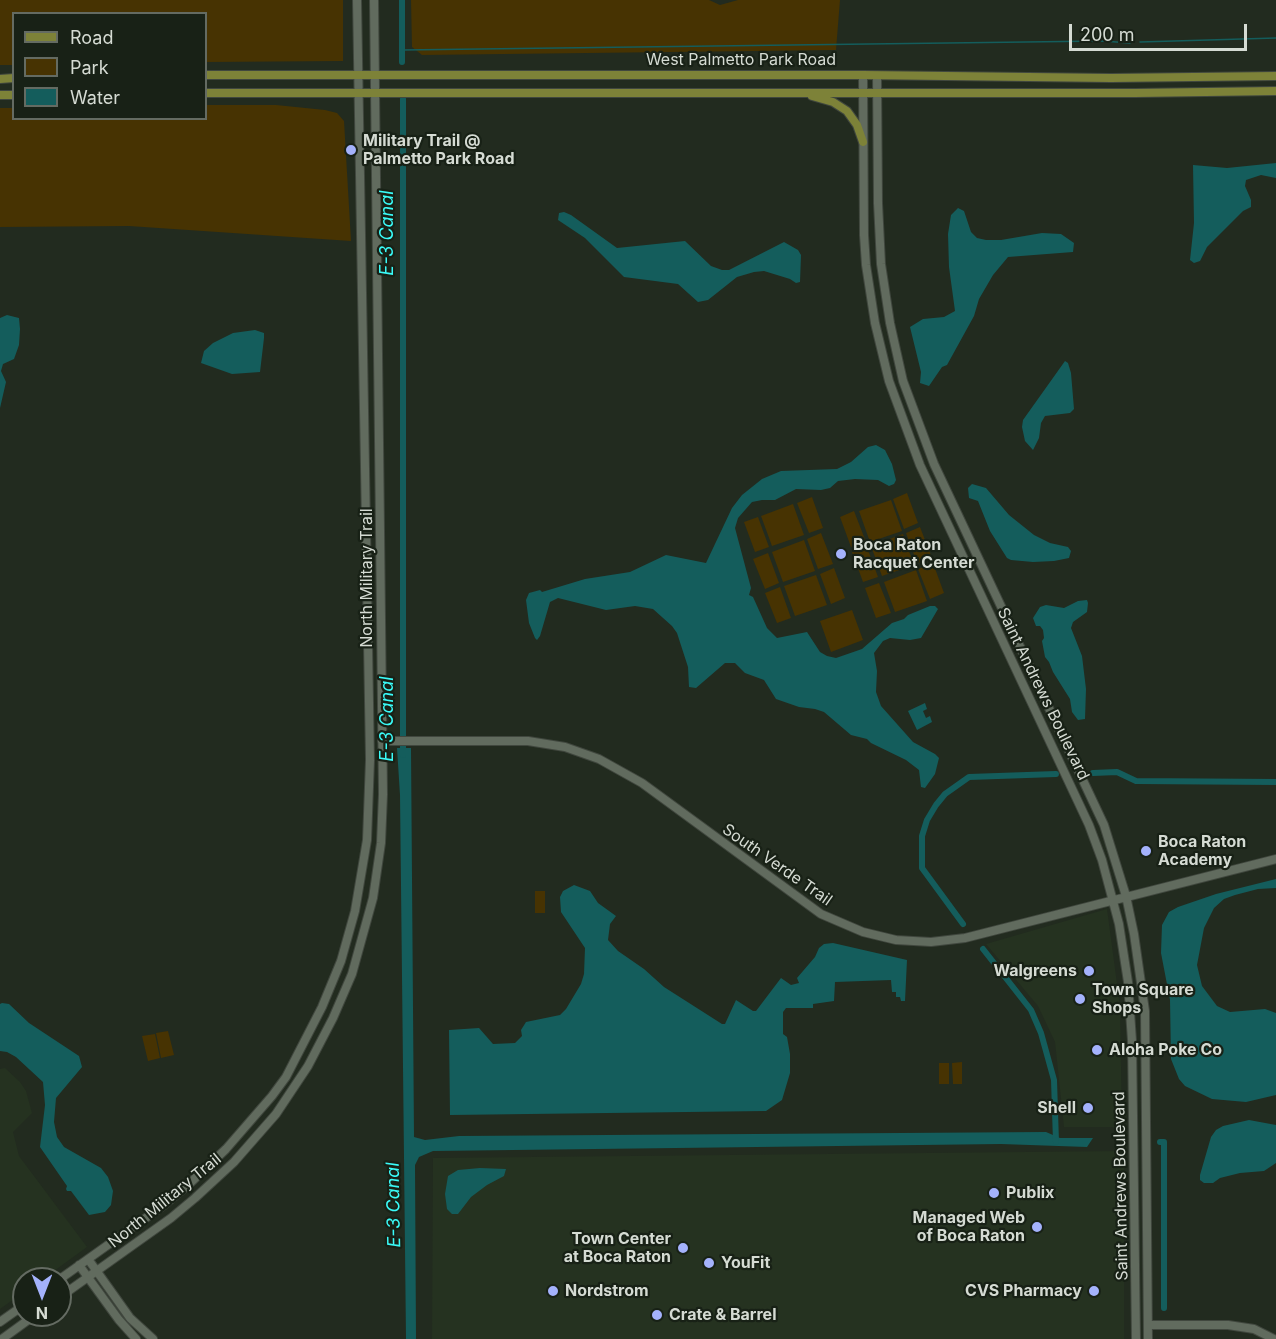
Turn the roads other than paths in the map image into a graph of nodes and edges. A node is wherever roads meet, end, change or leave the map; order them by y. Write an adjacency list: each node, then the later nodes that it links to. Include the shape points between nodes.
1 (357, 0): 4 (street, North Military Trail)
2 (374, 0): 5 (street, North Military Trail)
3 (207, 75): 4 (main road, West Palmetto Park Road)
4 (358, 75): 5 (main road, West Palmetto Park Road); 13 (street, North Military Trail)
5 (376, 75): 6 (main road, West Palmetto Park Road); 14 (street, North Military Trail)
6 (621, 75): 7 (main road, West Palmetto Park Road); 11 (main road)
7 (863, 75): 8 (main road, West Palmetto Park Road); 16 (street, Saint Andrews Boulevard)
8 (877, 75): 9 (main road, West Palmetto Park Road); 17 (street, Saint Andrews Boulevard)
9 (1276, 76)
10 (1276, 91): 17 (main road, West Palmetto Park Road)
11 (621, 92): 14 (main road, West Palmetto Park Road); 15 (main road, West Palmetto Park Road)
12 (207, 93): 13 (main road, West Palmetto Park Road)
13 (358, 93): 14 (main road, West Palmetto Park Road); 19 (street, North Military Trail)
14 (376, 93): 20 (street, North Military Trail)
15 (797, 93): 16 (main road, West Palmetto Park Road); 18 (main road, via 844,108)
16 (863, 93): 17 (main road, West Palmetto Park Road); 18 (street, Saint Andrews Boulevard)
17 (878, 93): 23 (street, Saint Andrews Boulevard, via 881,264 903,381 934,464 1104,825)
18 (863, 142): 24 (street, Saint Andrews Boulevard, via 864,235 870,294 898,410 920,465 1078,798)
19 (368, 589): 20 (street); 29 (street, North Military Trail, via 369,817 361,884 334,980 286,1077 246,1127 164,1205)
20 (381, 604): 21 (street, North Military Trail)
21 (382, 741): 24 (street, South Verde Trail, via 528,741 565,747 599,759 642,783 821,914 879,937 923,942 965,938); 32 (street, North Military Trail, via 381,843 373,898 352,974 321,1044 283,1105 234,1162 171,1218)
22 (1276, 859): 23 (street, South Verde Trail)
23 (1126, 896): 24 (street, South Verde Trail); 25 (street, Saint Andrews Boulevard, via 1138,957)
24 (1113, 899): 26 (street, Saint Andrews Boulevard, via 1124,953)
25 (1145, 1030): 26 (street); 28 (street, Saint Andrews Boulevard)
26 (1132, 1031): 27 (street, Saint Andrews Boulevard)
27 (1134, 1161): 28 (street); 40 (street, Saint Andrews Boulevard)
28 (1147, 1161): 35 (street, Saint Andrews Boulevard)
29 (87, 1259): 30 (street, North Military Trail); 32 (street)
30 (79, 1265): 31 (street, North Military Trail); 33 (street)
31 (72, 1270)
32 (97, 1271): 33 (street, North Military Trail); 39 (street, via 130,1318)
33 (88, 1277): 34 (street, North Military Trail); 38 (street)
34 (72, 1288)
35 (1148, 1325): 41 (street, Saint Andrews Boulevard); 42 (street, via 1228,1325 1254,1329)
36 (18, 1327): 37 (street)
37 (2, 1339)
38 (136, 1339)
39 (153, 1339)
40 (1136, 1339)
41 (1148, 1339)
42 (1274, 1339)

